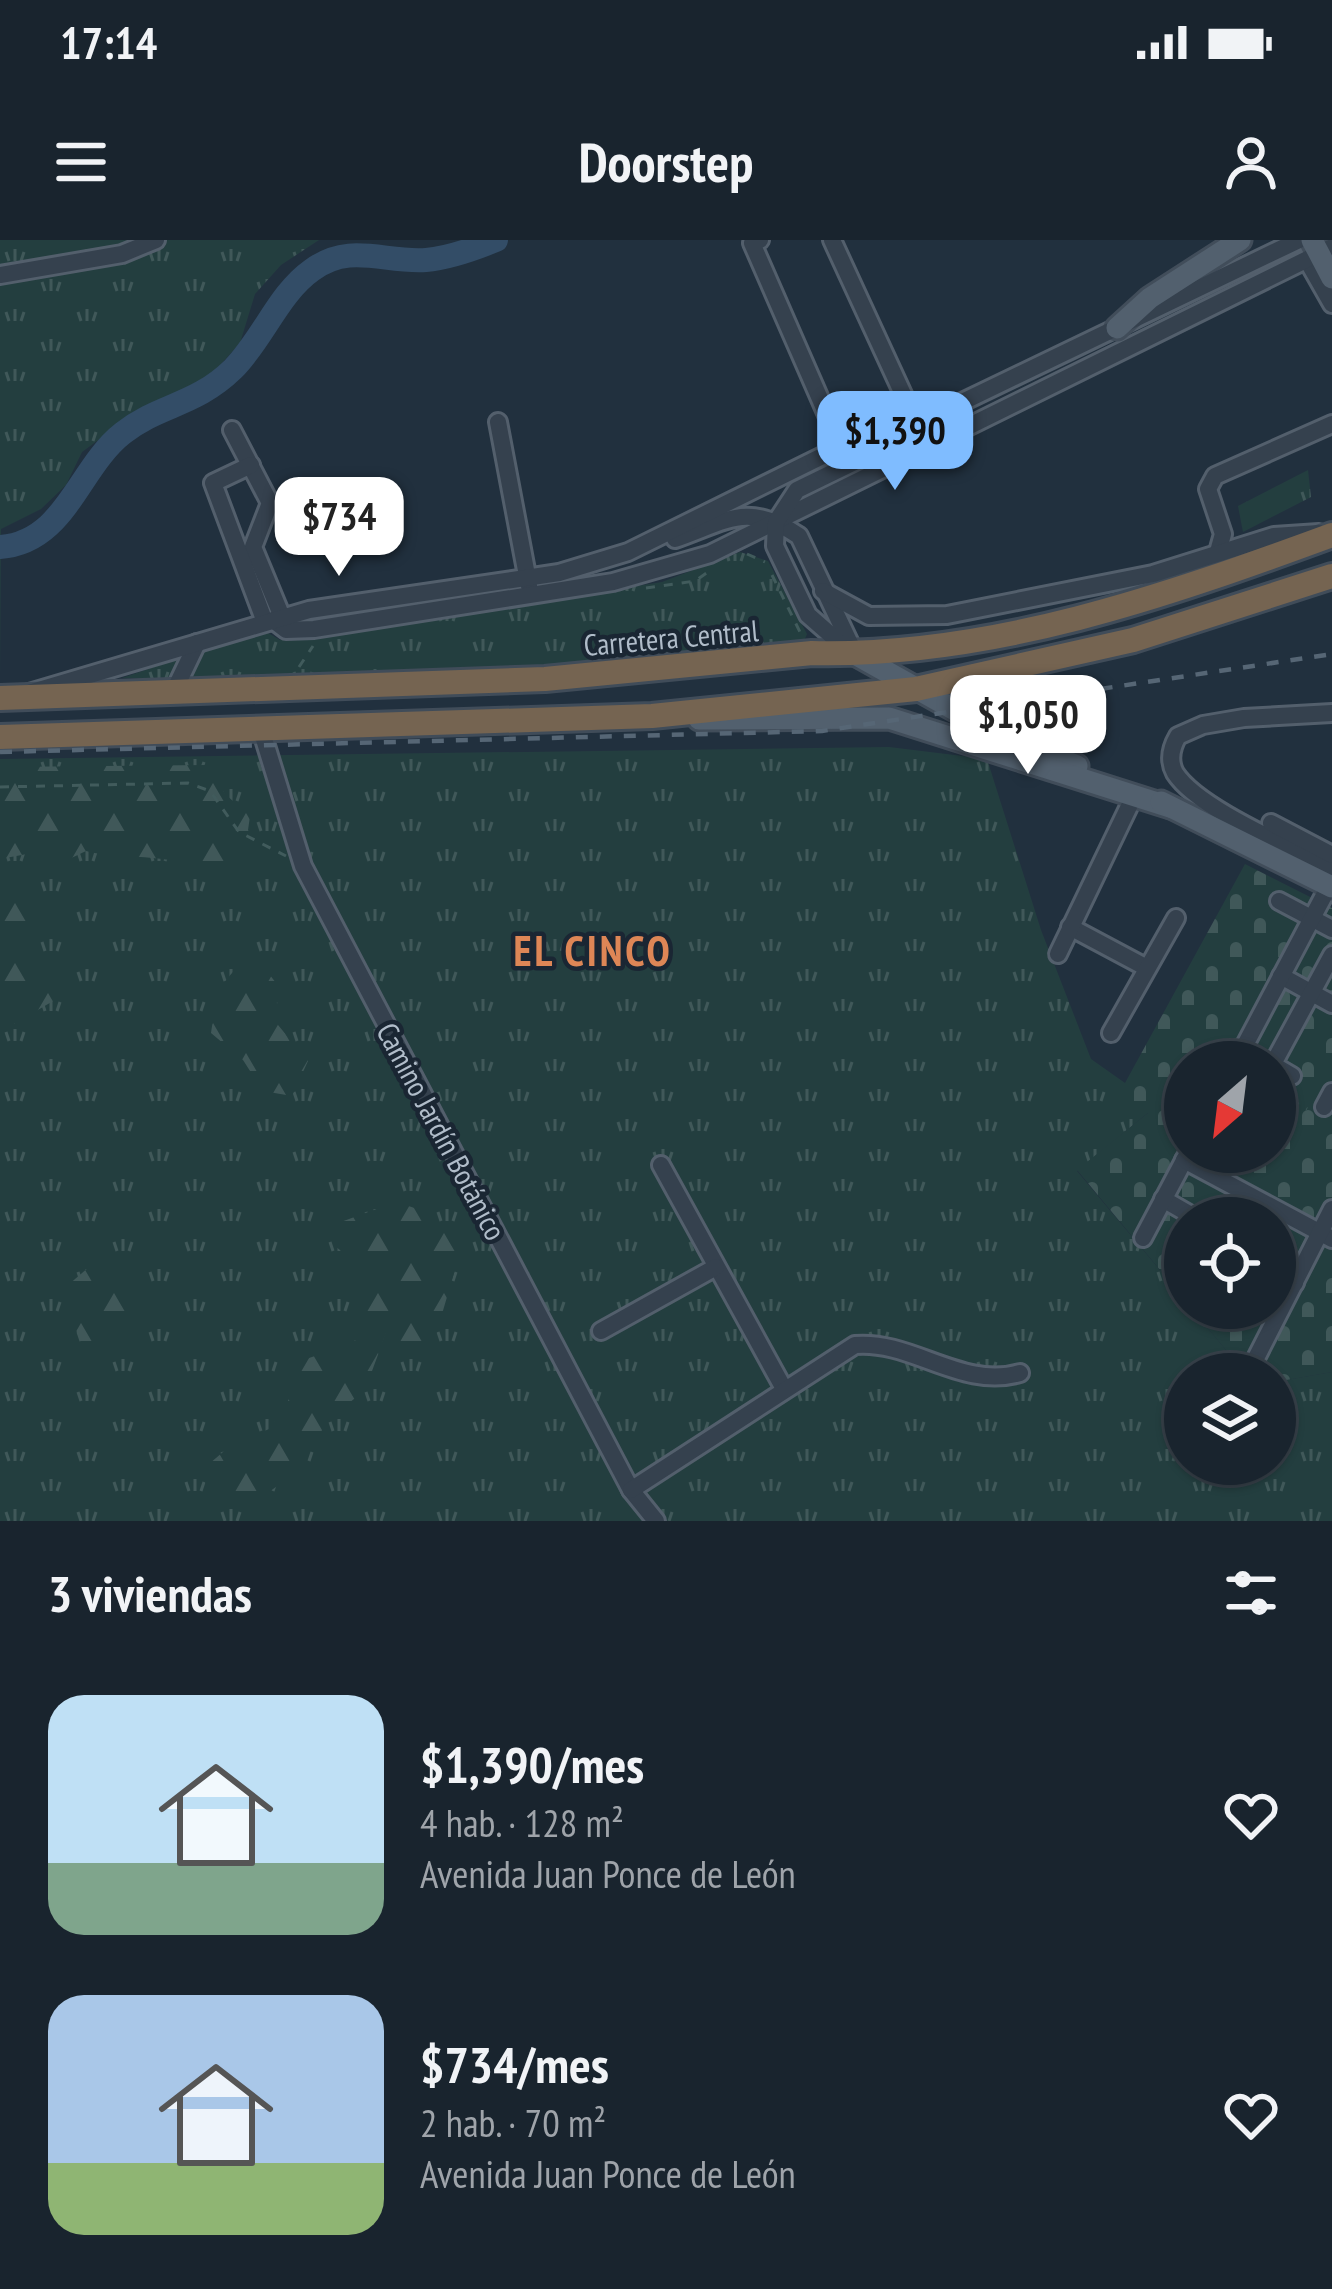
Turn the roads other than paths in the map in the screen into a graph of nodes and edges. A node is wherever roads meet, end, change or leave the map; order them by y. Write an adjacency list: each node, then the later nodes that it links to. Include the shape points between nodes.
1 (156, 240): 7 (street, via 122,254)
2 (760, 240): 18 (street, via 752,243)
3 (832, 240): 11 (street)
4 (1240, 240): 10 (main road)
5 (1299, 240): 10 (street)
6 (1316, 248): 8 (main road); 9 (street); 17 (street)
7 (0, 275)
8 (1332, 278)
9 (1332, 304)
10 (1117, 328): 12 (street)
11 (905, 400): 13 (street); 18 (street)
12 (952, 407): 13 (street); 17 (street, via 961,422)
13 (915, 418): 18 (street); 20 (street, via 879,450 797,490)
14 (498, 422): 25 (street)
15 (1332, 424): 23 (street, via 1215,476 1208,489 1222,534)
16 (232, 430): 19 (street)
17 (951, 437): 20 (street)
18 (839, 440): 22 (street)
19 (251, 465): 27 (street, via 271,503 253,548); 27 (street, via 213,483)
20 (776, 522): 22 (street, via 734,515); 25 (street, via 638,578); 26 (street, via 799,536); 29 (street, via 776,546 808,615)
21 (1332, 533): 23 (street, via 1274,536); 29 (highway, Carretera Central, via 1175,593 1088,616)
22 (628, 552): 25 (street)
23 (1218, 553): 26 (street, via 1082,590 899,620 869,616)
24 (1332, 576): 30 (highway, via 1133,640)
25 (530, 586): 27 (street)
26 (823, 590): 29 (street)
27 (273, 620): 28 (street)
28 (197, 643): 31 (street); 32 (street)
29 (855, 654): 30 (main road); 31 (highway, Carretera Central, via 545,679); 33 (highway)
30 (916, 689): 33 (highway); 40 (main road)
31 (175, 691): 32 (highway, Carretera Central)
32 (8, 698)
33 (823, 699): 35 (highway)
34 (1332, 713): 38 (street, via 1244,718 1178,736 1170,760)
35 (652, 716): 36 (highway); 39 (main road, via 889,718)
36 (260, 726): 37 (highway); 69 (street, Camino Jardín Botánico, via 303,866)
37 (0, 737)
38 (1188, 786): 41 (street); 42 (street)
39 (1134, 796): 40 (main road); 46 (street)
40 (1170, 807): 42 (main road)
41 (1332, 855)
42 (1331, 881): 45 (street)
43 (1279, 901): 45 (street)
44 (1176, 918): 50 (street)
45 (1312, 918): 47 (street); 51 (street)
46 (1070, 927): 48 (street); 50 (street)
47 (1332, 928)
48 (1058, 954)
49 (1332, 955): 52 (street)
50 (1148, 968): 54 (street)
51 (1281, 976): 52 (street); 55 (street)
52 (1312, 993): 53 (street); 56 (street)
53 (1332, 1004)
54 (1111, 1033)
55 (1247, 1041)
56 (1289, 1041)
57 (661, 1165): 64 (street)
58 (1177, 1173): 60 (street)
59 (1216, 1173): 62 (street)
60 (1163, 1198): 63 (street)
61 (1332, 1209): 62 (street)
62 (1326, 1236): 65 (street)
63 (1143, 1238)
64 (716, 1267): 66 (street); 68 (street)
65 (1296, 1281)
66 (601, 1331)
67 (1020, 1373): 68 (street, via 975,1376 873,1343 836,1353)
68 (783, 1387): 69 (street)
69 (631, 1490): 70 (street, Camino Jardín Botánico)
70 (651, 1519)

